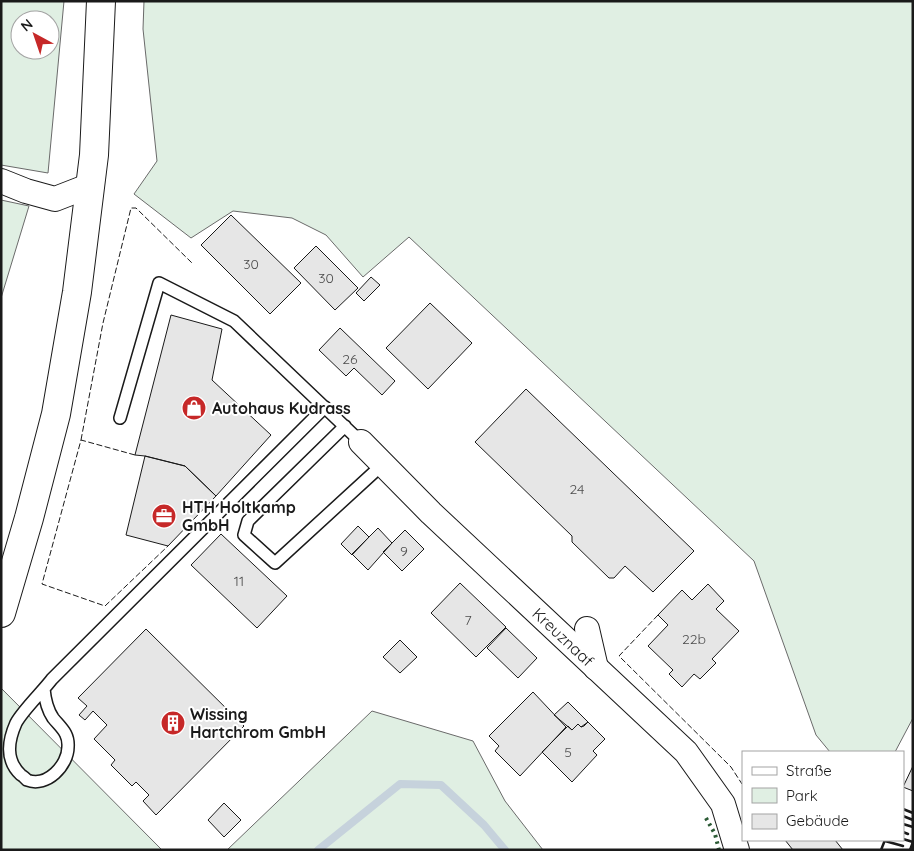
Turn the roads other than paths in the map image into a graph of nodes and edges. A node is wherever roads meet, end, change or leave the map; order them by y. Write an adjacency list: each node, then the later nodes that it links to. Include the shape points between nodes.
1 (102, 1): 3 (main road)
2 (1, 181): 3 (street, via 55,198)
3 (91, 186): 9 (main road, via 56,414)
4 (325, 407): 5 (lane, via 234,321 159,282); 6 (lane); 12 (lane)
5 (120, 418)
6 (345, 426): 7 (lane); 8 (lane, via 248,521 244,535 275,563)
7 (361, 442): 8 (street, Kreuznaaf)
8 (383, 464): 11 (street, Kreuznaaf)
9 (1, 613)
10 (586, 629): 11 (street)
11 (596, 668): 13 (street, Kreuznaaf, via 686,752 723,804)
12 (44, 689): 12 (lane, via 17,720 10,738 9,757 15,769 27,780 40,781 54,775 65,763 68,748 67,734 52,716)
13 (737, 850)

